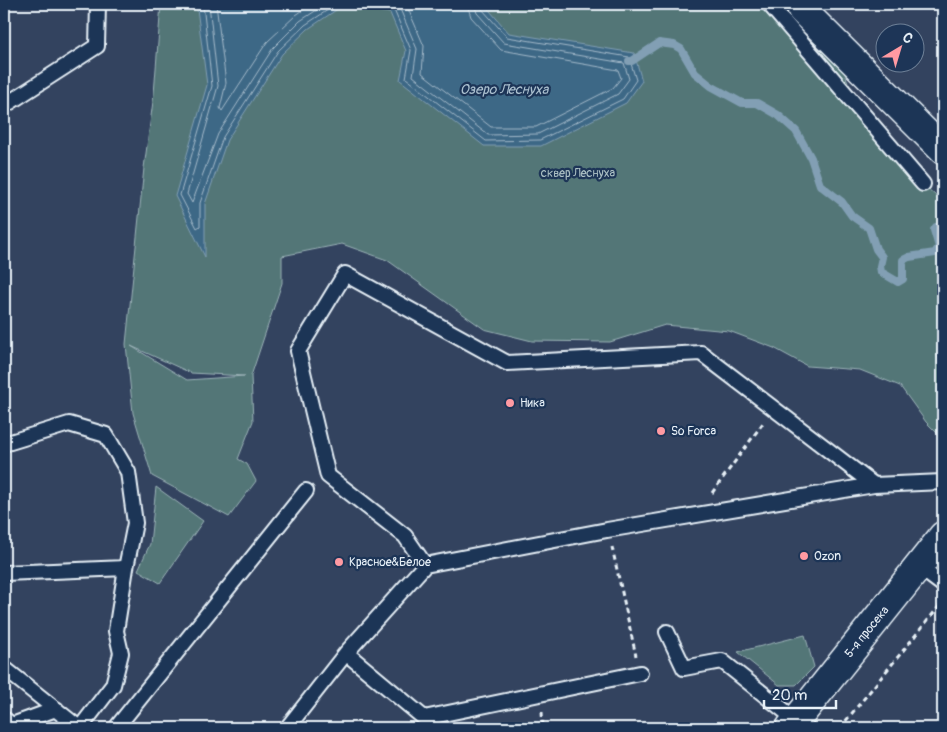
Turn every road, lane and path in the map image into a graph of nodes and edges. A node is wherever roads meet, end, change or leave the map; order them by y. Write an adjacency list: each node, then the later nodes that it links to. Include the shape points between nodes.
1 (98, 4): 4 (lane, via 97,46)
2 (769, 4): 6 (lane)
3 (802, 4): 5 (street, via 802,10)
4 (4, 106)
5 (943, 150)
6 (923, 184)
7 (774, 409): 10 (lane); 12 (path); 15 (lane, via 701,353 507,363 345,274 298,351 328,476 405,536)
8 (4, 444): 17 (lane, via 69,424 106,435 128,472 134,523)
9 (943, 482): 10 (lane)
10 (874, 485): 12 (lane)
11 (306, 491): 30 (lane)
12 (696, 515): 13 (lane)
13 (607, 530): 15 (lane); 24 (path)
14 (943, 536): 16 (street, 5-я просека)
15 (425, 565): 22 (lane)
16 (919, 567): 19 (lane); 28 (street, 5-я просека)
17 (126, 568): 18 (lane); 29 (lane, via 116,631 121,652 113,685)
18 (4, 573)
19 (943, 586)
20 (943, 602): 33 (path)
21 (667, 632): 28 (lane, via 684,668 722,661)
22 (346, 653): 27 (lane); 31 (lane)
23 (4, 668): 25 (lane)
24 (640, 673): 27 (lane)
25 (56, 710): 26 (lane, via 12,725); 29 (lane)
26 (4, 718)
27 (424, 718): 32 (lane)
28 (793, 724)
29 (80, 728)
30 (116, 728)
31 (287, 728)
32 (436, 728)
33 (840, 728)

